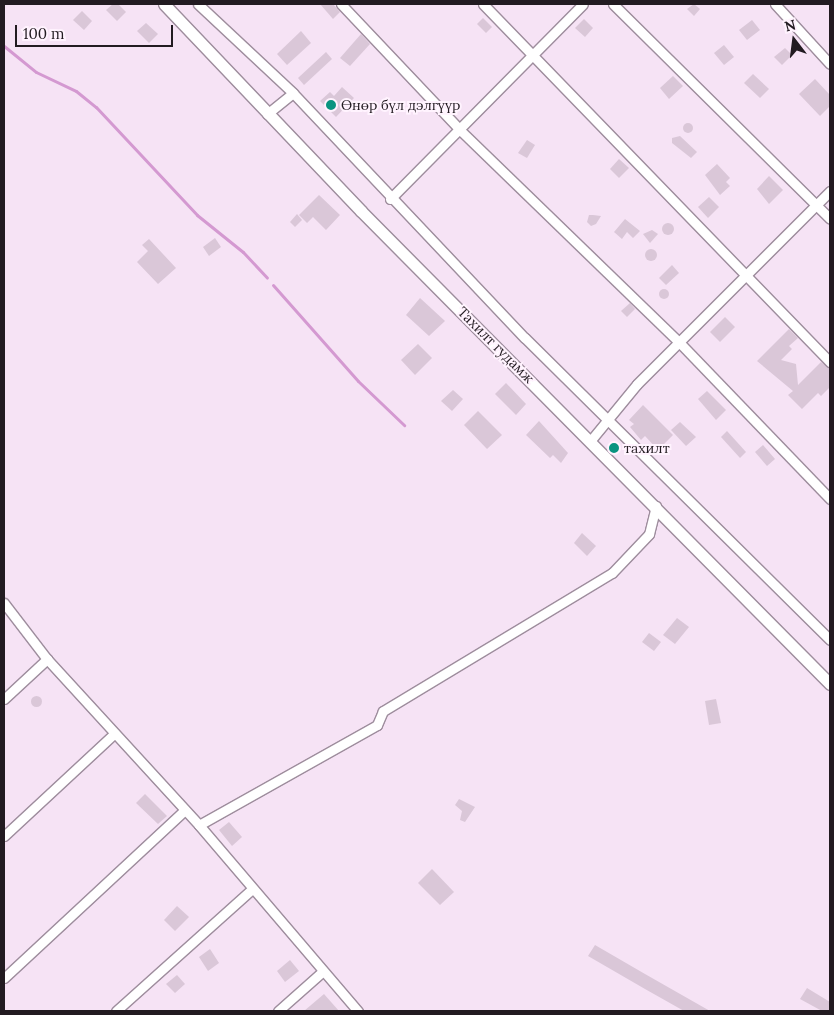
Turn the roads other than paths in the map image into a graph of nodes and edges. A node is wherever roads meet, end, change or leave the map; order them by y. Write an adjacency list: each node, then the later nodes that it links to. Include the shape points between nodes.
1 (164, 4): 11 (main road, Тахилт гудамж)
2 (198, 4): 10 (street)
3 (341, 4): 12 (street)
4 (483, 4): 8 (street)
5 (583, 4): 8 (street)
6 (613, 4): 15 (street)
7 (774, 4): 9 (street)
8 (534, 55): 12 (street); 17 (street)
9 (830, 64)
10 (293, 93): 11 (street); 14 (street)
11 (267, 114): 21 (main road, Тахилт гудамж)
12 (460, 130): 14 (street); 18 (street)
13 (830, 191): 15 (street)
14 (390, 199): 20 (street)
15 (816, 206): 16 (street); 17 (street)
16 (830, 218)
17 (747, 276): 18 (street); 19 (street)
18 (680, 344): 20 (street, via 638,384); 22 (street)
19 (830, 362)
20 (608, 422): 21 (street); 25 (street)
21 (591, 440): 23 (main road, Тахилт гудамж)
22 (830, 499)
23 (656, 506): 27 (main road, Тахилт гудамж); 31 (street, via 649,534 612,573 384,711 377,725)
24 (4, 603): 26 (street)
25 (830, 640)
26 (47, 660): 28 (street); 29 (street)
27 (830, 684)
28 (4, 699)
29 (114, 733): 30 (street); 32 (street)
30 (185, 810): 31 (street); 35 (street)
31 (199, 825): 33 (street)
32 (4, 836)
33 (252, 889): 34 (street); 36 (street)
34 (322, 972): 37 (street); 38 (street)
35 (4, 978)
36 (116, 1011)
37 (278, 1011)
38 (358, 1011)

